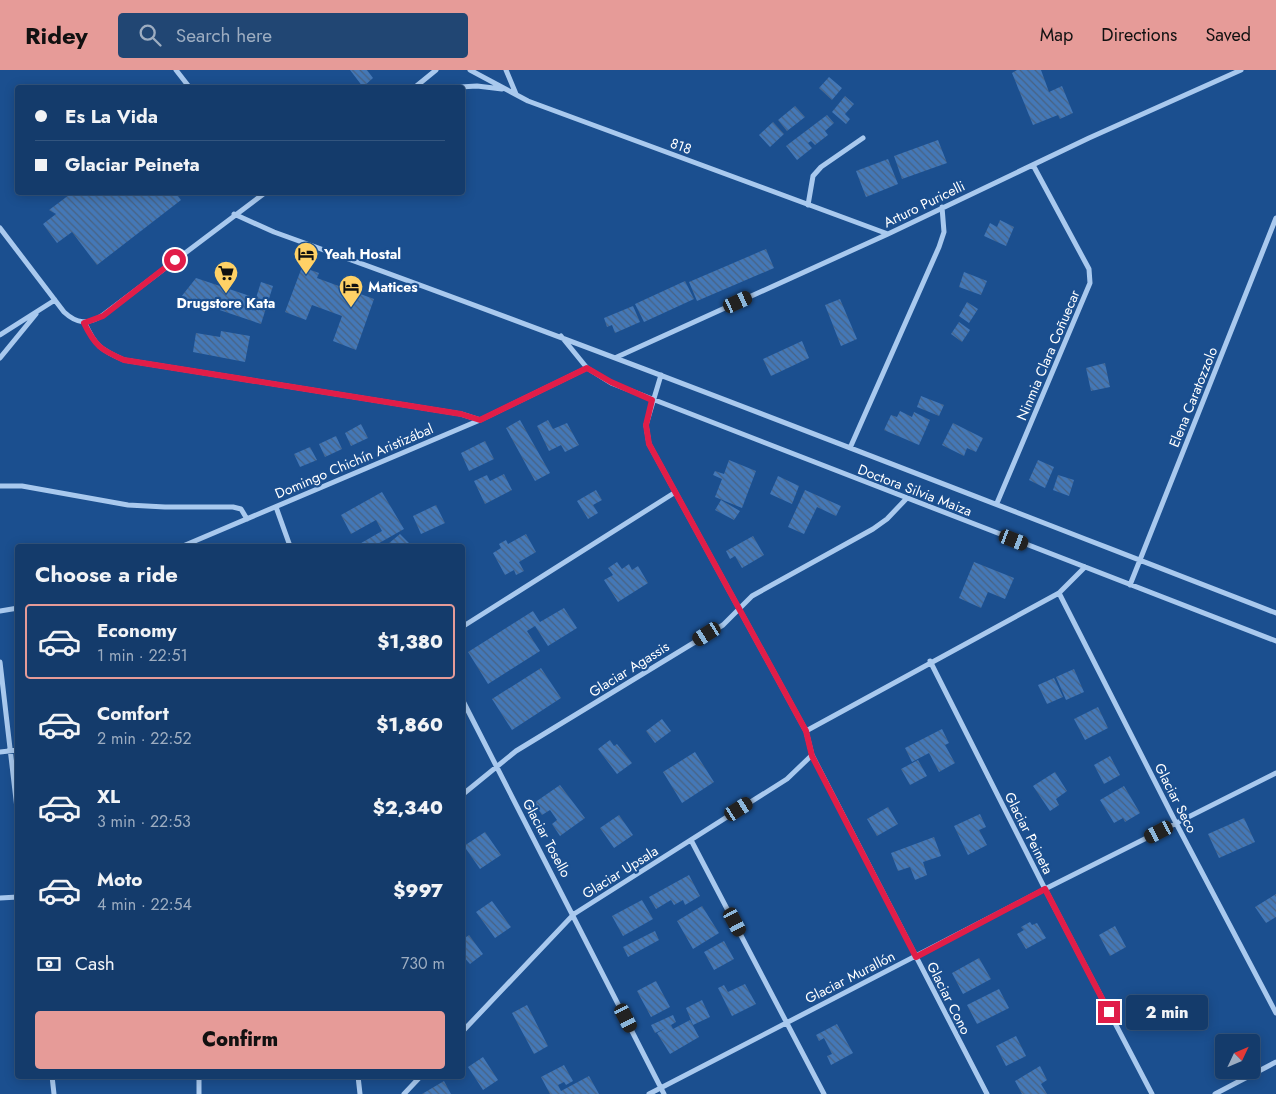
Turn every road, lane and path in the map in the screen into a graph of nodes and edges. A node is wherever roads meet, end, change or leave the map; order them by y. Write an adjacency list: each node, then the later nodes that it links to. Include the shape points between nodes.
1 (176, 70): 6 (street)
2 (436, 70): 7 (street)
3 (470, 70): 9 (street, 818)
4 (506, 70): 10 (street)
5 (1241, 70): 12 (street, Arturo Puricelli)
6 (188, 85)
7 (418, 85)
8 (465, 87): 9 (street)
9 (507, 89): 10 (street, 818)
10 (516, 95): 14 (street, 818)
11 (863, 138): 14 (street, via 813,176)
12 (1033, 165): 15 (street, Arturo Puricelli); 35 (street, Ninmia Clara Coñuecar, via 1089,269 1090,283)
13 (262, 195): 16 (street)
14 (808, 205): 19 (street, 818)
15 (942, 207): 19 (street, Arturo Puricelli); 31 (street, via 944,232 939,246)
16 (234, 214): 22 (street, via 103,316); 24 (street, Doctora Silvia Maiza, via 274,232)
17 (1276, 218): 40 (street, Elena Caratozzolo)
18 (0, 228): 20 (street)
19 (888, 234): 25 (street, Arturo Puricelli)
20 (55, 300): 21 (street); 22 (street, via 69,317)
21 (40, 309): 23 (street); 26 (street)
22 (84, 323): 30 (street, via 102,351 124,360 461,414)
23 (0, 335)
24 (561, 336): 25 (street, Doctora Silvia Maiza); 27 (street, Doctora Silvia Maiza)
25 (617, 357): 28 (street, Doctora Silvia Maiza)
26 (0, 358)
27 (587, 368): 29 (street, Doctora Silvia Maiza); 30 (street, Domingo Chichín Aristizábal)
28 (661, 375): 29 (street, Glaciar Cono); 31 (street, Doctora Silvia Maiza)
29 (652, 400): 33 (street, Glaciar Cono, via 646,434); 34 (street, Doctora Silvia Maiza)
30 (480, 420): 36 (street, Domingo Chichín Aristizábal)
31 (850, 448): 35 (street, Doctora Silvia Maiza)
32 (0, 486): 37 (street, via 22,486 128,505 234,507 241,509)
33 (674, 493): 45 (street, Glaciar Cono); 48 (street)
34 (907, 498): 41 (street, Doctora Silvia Maiza); 45 (street, Glaciar Agassis, via 873,529 752,596)
35 (997, 503): 40 (street, Doctora Silvia Maiza)
36 (276, 507): 37 (street, Domingo Chichín Aristizábal); 39 (street)
37 (248, 519): 38 (street, Domingo Chichín Aristizábal)
38 (188, 544)
39 (289, 544)
40 (1140, 560): 42 (street, Elena Caratozzolo); 47 (street, Doctora Silvia Maiza)
41 (1085, 567): 42 (street, Doctora Silvia Maiza); 43 (street)
42 (1130, 585): 49 (street, Doctora Silvia Maiza)
43 (1059, 593): 50 (street); 62 (street, Glaciar Seco)
44 (15, 608): 46 (street)
45 (738, 610): 53 (street, Glaciar Cono); 58 (street, Glaciar Agassis, via 723,624)
46 (0, 611)
47 (1276, 613)
48 (465, 625)
49 (1276, 641)
50 (930, 661): 53 (street); 64 (street, Glaciar Peineta)
51 (0, 662): 55 (street)
52 (465, 705): 58 (street, Glaciar Tosello)
53 (806, 731): 57 (street, Glaciar Cono)
54 (15, 750): 55 (street)
55 (9, 751): 56 (street); 61 (street)
56 (0, 752)
57 (812, 756): 63 (street, Glaciar Upsala, via 787,779); 68 (street, Glaciar Cono)
58 (497, 765): 60 (street, Glaciar Agassis); 67 (street, Glaciar Tosello)
59 (1276, 773): 62 (street, Glaciar Murallón)
60 (465, 792)
61 (15, 795)
62 (1176, 823): 64 (street, Glaciar Murallón); 69 (street, Glaciar Seco)
63 (691, 840): 67 (street, Glaciar Upsala); 70 (street)
64 (1045, 889): 68 (street, Glaciar Murallón); 86 (street, Glaciar Peineta)
65 (15, 896): 66 (street)
66 (0, 898)
67 (574, 914): 71 (street, Glaciar Upsala); 77 (street, Glaciar Tosello)
68 (916, 957): 70 (street, Glaciar Murallón); 85 (street, Glaciar Cono)
69 (1276, 1013)
70 (787, 1021): 77 (street, Glaciar Murallón); 84 (street)
71 (465, 1029)
72 (1276, 1062): 87 (street)
73 (52, 1079): 78 (street)
74 (199, 1079): 79 (street)
75 (358, 1079): 80 (street)
76 (418, 1079): 81 (street)
77 (661, 1088): 82 (street, Glaciar Murallón); 83 (street, Glaciar Tosello)
78 (54, 1094)
79 (200, 1094)
80 (360, 1094)
81 (404, 1094)
82 (649, 1094)
83 (664, 1094)
84 (824, 1094)
85 (987, 1094)
86 (1152, 1094)
87 (1214, 1094)

